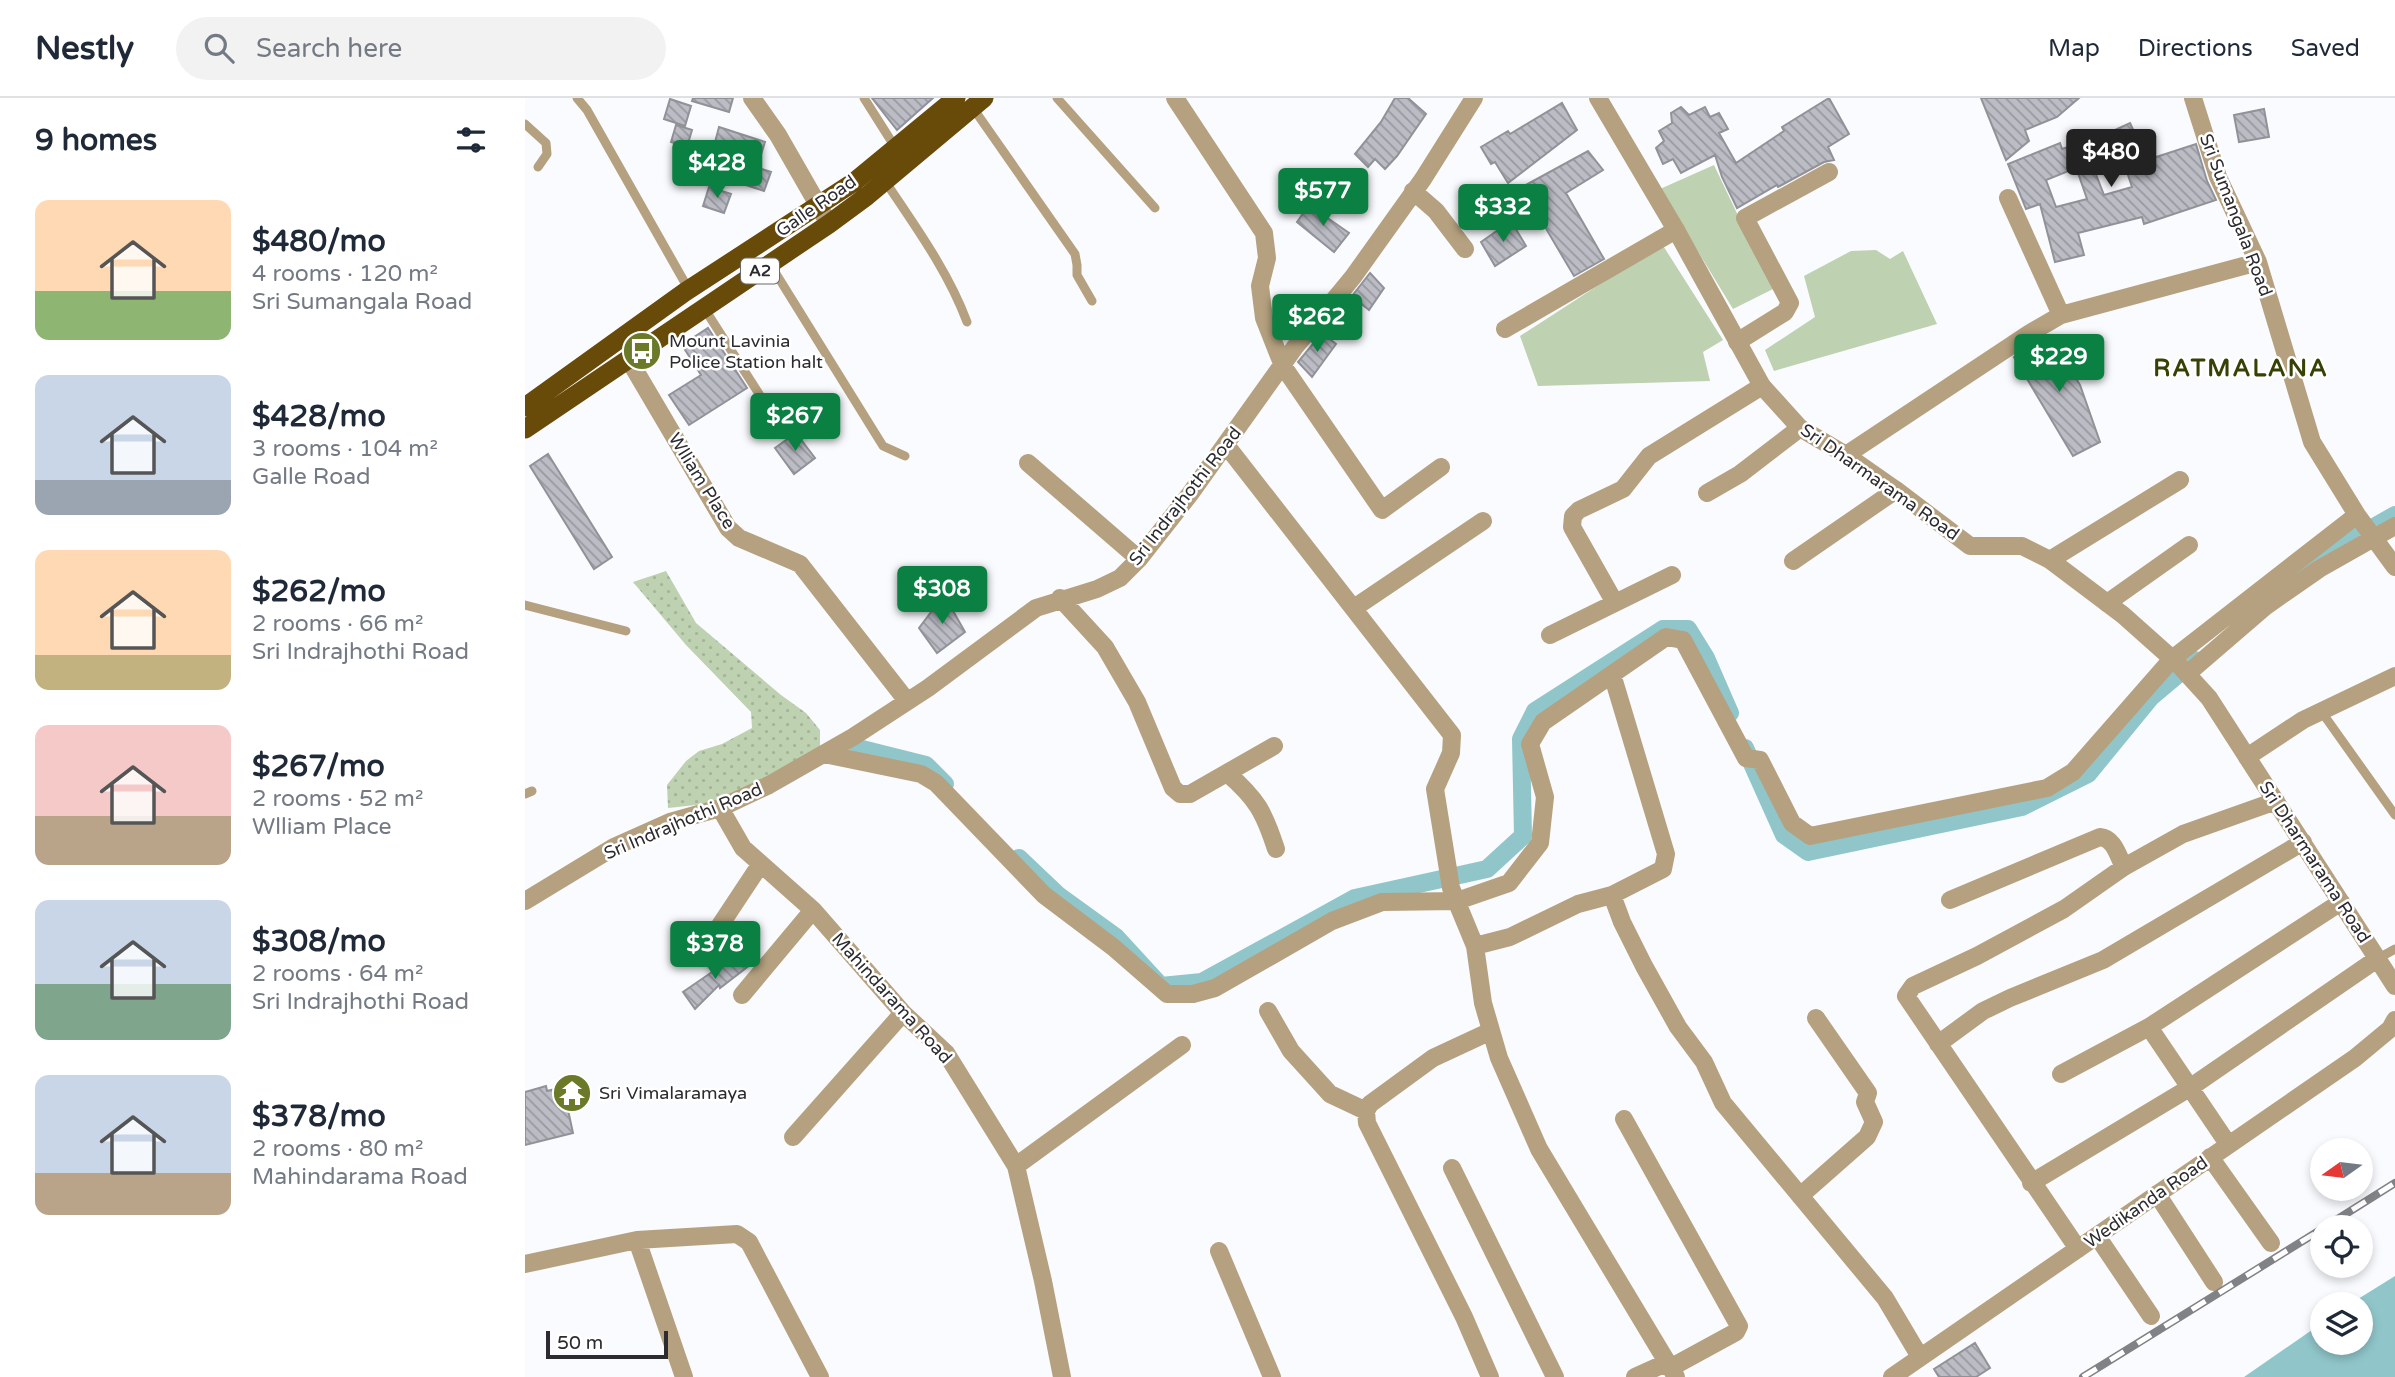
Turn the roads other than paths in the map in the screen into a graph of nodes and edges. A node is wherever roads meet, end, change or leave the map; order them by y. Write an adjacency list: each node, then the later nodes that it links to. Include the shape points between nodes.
1 (577, 98): 24 (lane)
2 (752, 98): 17 (street)
3 (864, 98): 11 (lane)
4 (1057, 98): 18 (lane)
5 (1175, 98): 32 (street, via 1264,233 1264,318)
6 (1474, 98): 15 (street, Sri Indrajhothi Road)
7 (1598, 98): 20 (street, Sri Dharmarama Road)
8 (2193, 98): 22 (street, Sri Sumangala Road, via 2218,177)
9 (971, 101): 11 (highway, Galle Road / A2); 14 (highway, Galle Road / A2); 25 (lane, via 1075,254 1077,275)
10 (525, 124): 12 (lane, via 546,143 547,154)
11 (896, 149): 17 (highway, Galle Road / A2)
12 (538, 167)
13 (1829, 172): 30 (street, via 1745,218 1790,303 1785,312)
14 (885, 181): 19 (highway, Galle Road / A2); 28 (lane, via 940,265)
15 (1413, 191): 21 (street, via 1436,211); 32 (street, Sri Indrajhothi Road)
16 (2008, 198): 27 (street)
17 (818, 207): 19 (street); 24 (highway, Galle Road / A2)
18 (1155, 208)
19 (828, 224): 23 (highway, Galle Road / A2)
20 (1676, 230): 29 (street); 30 (street, Sri Dharmarama Road)
21 (1465, 248)
22 (2258, 262): 27 (street); 47 (street, Sri Sumangala Road, via 2312,442)
23 (770, 264): 26 (highway, Galle Road / A2); 40 (lane, via 883,446)
24 (689, 290): 34 (highway, Galle Road / A2)
25 (1092, 301)
26 (704, 308): 31 (highway, Galle Road / A2); 35 (lane)
27 (2060, 316): 39 (street)
28 (967, 322)
29 (1505, 330)
30 (1737, 342): 33 (street, Sri Dharmarama Road)
31 (629, 360): 36 (highway, Galle Road / A2); 65 (street, Wlliam Place, via 728,528 739,538 800,564)
32 (1283, 366): 38 (street, Sri Indrajhothi Road); 42 (street, via 1382,510)
33 (1762, 386): 37 (street, Sri Dharmarama Road); 56 (street, via 1649,456 1623,489 1573,516 1572,527)
34 (525, 407)
35 (779, 425)
36 (525, 429)
37 (1800, 429): 39 (street, Sri Dharmarama Road); 45 (street)
38 (1226, 445): 50 (street, Sri Indrajhothi Road); 59 (street)
39 (1846, 455): 44 (street, Sri Dharmarama Road)
40 (905, 456)
41 (1028, 463): 50 (street)
42 (1441, 467)
43 (2180, 480): 51 (street)
44 (1896, 490): 51 (street, Sri Dharmarama Road, via 1970,546 2022,546); 52 (street)
45 (1707, 493)
46 (1483, 521): 59 (street)
47 (2367, 526): 48 (street); 53 (street, Sri Sumangala Road); 62 (street); 62 (street, via 2319,569)
48 (2395, 526)
49 (2189, 545): 57 (street)
50 (1139, 559): 55 (street, Sri Indrajhothi Road, via 1120,578)
51 (2050, 560): 57 (street, Sri Dharmarama Road)
52 (1793, 561)
53 (2395, 567)
54 (1672, 575): 56 (street)
55 (1060, 598): 65 (street, Sri Indrajhothi Road, via 1036,608); 70 (street, via 1105,648 1137,702 1173,788 1190,794)
56 (1615, 603): 61 (street)
57 (2107, 603): 62 (street, Sri Dharmarama Road)
58 (525, 605): 60 (lane)
59 (1354, 608): 78 (street, via 1452,735 1451,752 1435,789)
60 (626, 631)
61 (1550, 635)
62 (2180, 667): 63 (street, via 2074,772 2047,788 1809,836 1792,823 1683,640 1666,637); 69 (street, Sri Dharmarama Road, via 2209,698)
63 (1612, 674): 78 (street, via 1543,722 1530,744 1545,797 1540,843 1509,883); 79 (street, via 1666,854 1663,869)
64 (2395, 676): 66 (street)
65 (907, 701): 68 (street, Sri Indrajhothi Road)
66 (2321, 711): 69 (street); 73 (lane)
67 (1274, 746): 70 (street)
68 (824, 754): 72 (street, Sri Indrajhothi Road); 78 (street, via 921,774 936,783 1044,895 1167,994 1215,988 1332,921 1382,902)
69 (2247, 757): 71 (street, Sri Dharmarama Road)
70 (1227, 773): 75 (street, via 1250,794 1265,817)
71 (2276, 801): 74 (street, Sri Dharmarama Road); 77 (street, via 2183,834)
72 (720, 808): 76 (street, Mahindarama Road, via 743,848); 81 (street, Sri Indrajhothi Road, via 670,822 614,847)
73 (2395, 815)
74 (2303, 842): 82 (street, Sri Dharmarama Road); 96 (street, via 2103,960 1983,1011)
75 (1276, 849)
76 (760, 865): 83 (street, Mahindarama Road); 86 (street, via 709,942)
77 (2124, 867): 80 (street, via 2112,843 2099,837); 96 (street, via 2064,909 1913,986 1906,996)
78 (1454, 894): 84 (street)
79 (1612, 895): 84 (street, via 1578,904 1510,937); 109 (street, via 1644,966 1704,1062 1723,1103)
80 (1950, 900)
81 (525, 901)
82 (2341, 902): 87 (street, Sri Dharmarama Road); 94 (street)
83 (813, 911): 89 (street); 91 (street, Mahindarama Road)
84 (1475, 946): 95 (street)
85 (2395, 949): 87 (lane)
86 (695, 953)
87 (2377, 959): 88 (street, Sri Dharmarama Road); 99 (street)
88 (2395, 986)
89 (742, 995)
90 (1268, 1011): 100 (street, via 1290,1051 1330,1094)
91 (903, 1013): 102 (street); 105 (street, Mahindarama Road, via 946,1053)
92 (1816, 1018): 109 (street, via 1868,1093 1865,1102 1874,1122 1867,1137)
93 (2395, 1020): 103 (street, Wedikanda Road, via 2390,1030 2355,1058)
94 (2149, 1027): 98 (street); 99 (street)
95 (1491, 1031): 100 (street, via 1433,1058); 119 (street, via 1539,1149)
96 (1938, 1044): 107 (street)
97 (1182, 1045): 105 (street)
98 (2061, 1074)
99 (2191, 1087): 103 (street); 107 (street)
100 (1366, 1111): 124 (street, via 1367,1123)
101 (1624, 1119): 119 (street, via 1739,1326)
102 (793, 1137)
103 (2228, 1144): 104 (street, Wedikanda Road)
104 (2210, 1157): 108 (street, Wedikanda Road); 112 (street)
105 (1016, 1166): 122 (street, Mahindarama Road)
106 (1452, 1168): 125 (street)
107 (2031, 1183): 113 (street)
108 (2157, 1194): 110 (street, Wedikanda Road); 116 (street)
109 (1800, 1196): 118 (street, via 1885,1298)
110 (2097, 1236): 113 (street, Wedikanda Road); 117 (street)
111 (637, 1240): 115 (street); 120 (street); 121 (street, via 737,1234 744,1238)
112 (2271, 1243)
113 (2078, 1250): 118 (street, Wedikanda Road)
114 (1219, 1251): 123 (street)
115 (525, 1264)
116 (2214, 1282)
117 (2151, 1316)
118 (1920, 1357): 127 (street, Wedikanda Road)
119 (1671, 1369): 126 (street)
120 (684, 1377)
121 (820, 1377)
122 (1062, 1377)
123 (1272, 1377)
124 (1490, 1377)
125 (1555, 1377)
126 (1635, 1377)
127 (1892, 1377)

